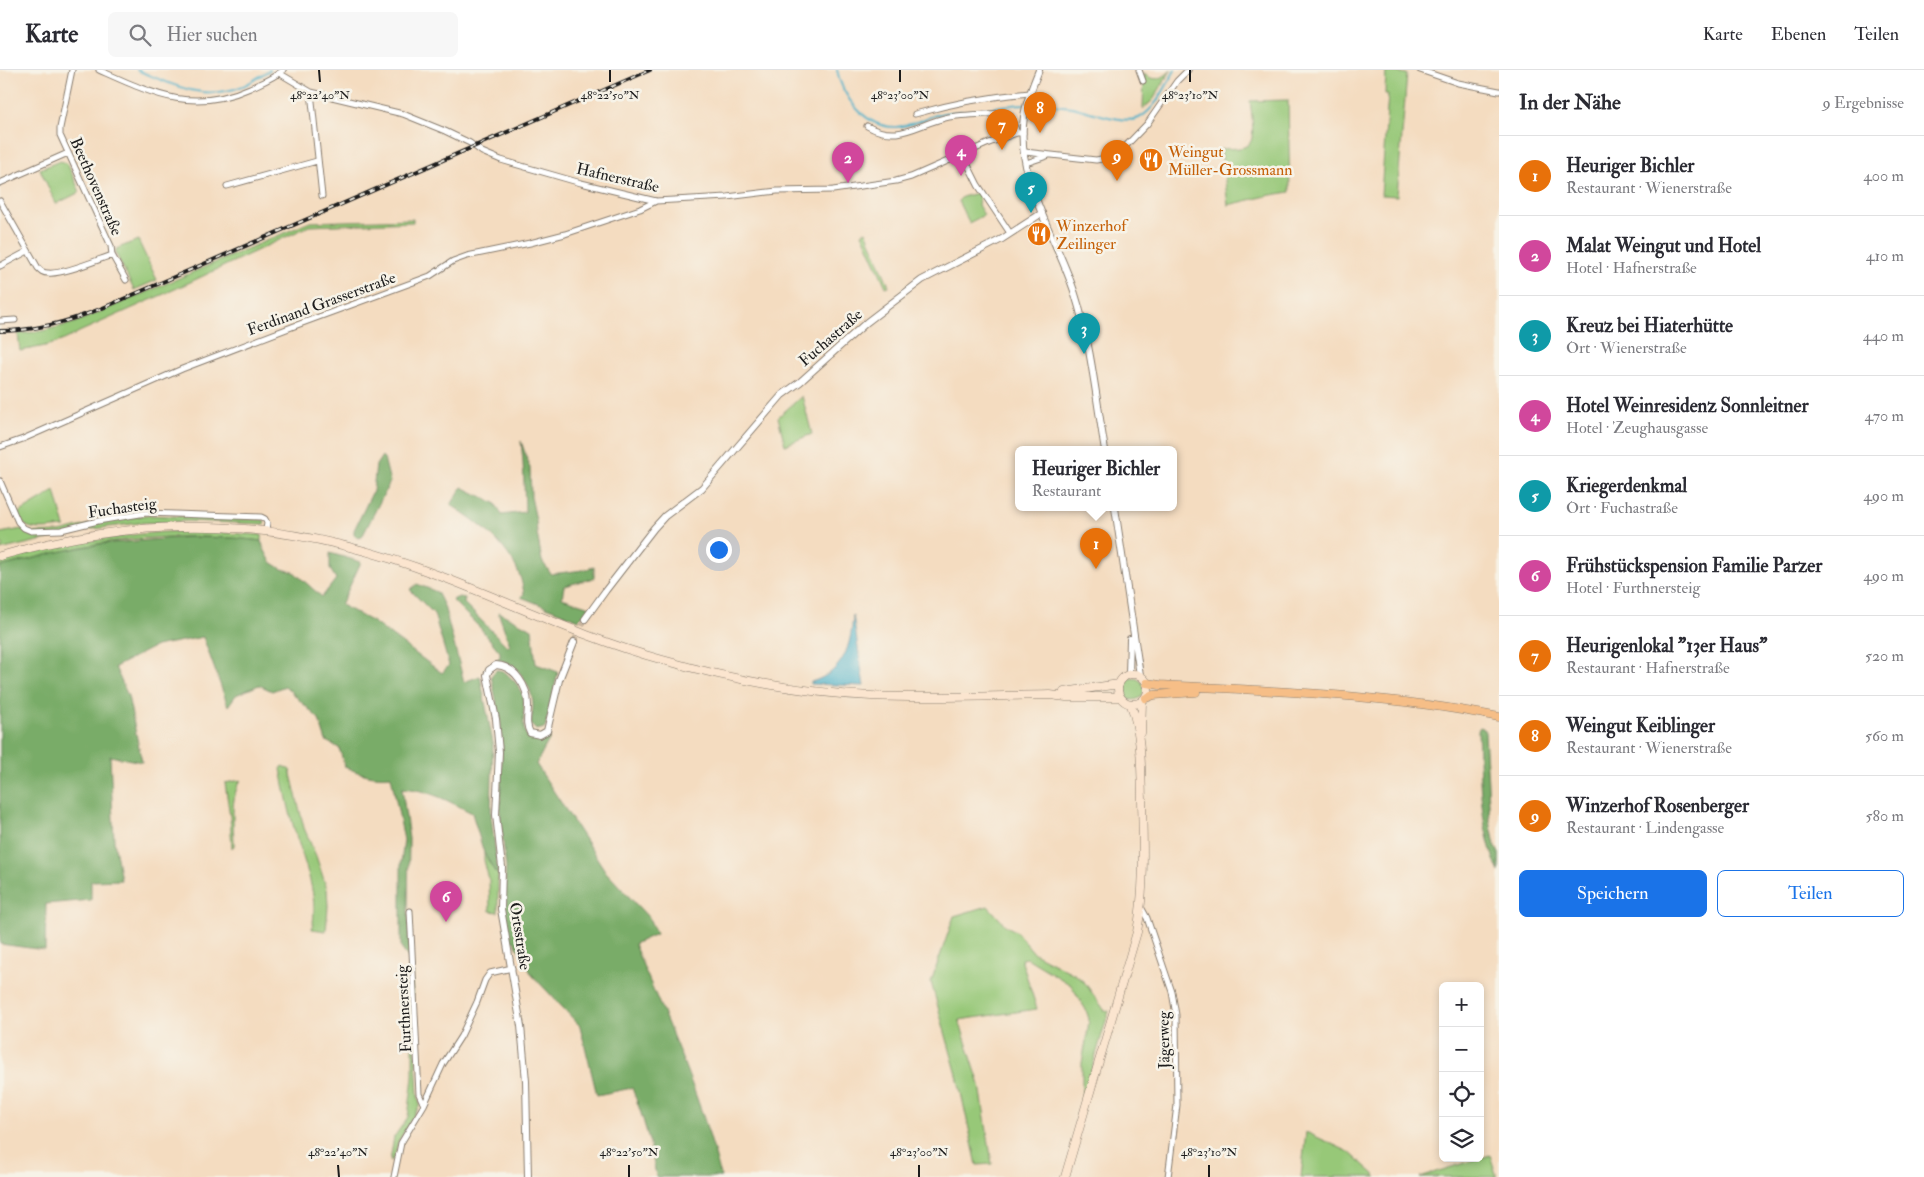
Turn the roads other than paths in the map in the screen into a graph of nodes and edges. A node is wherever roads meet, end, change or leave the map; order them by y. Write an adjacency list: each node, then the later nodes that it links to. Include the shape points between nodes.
1 (72, 70): 16 (street, Beethovenstraße, via 60,131)
2 (99, 70): 7 (street, via 165,96 194,101 228,96)
3 (1038, 70): 11 (street)
4 (1139, 70): 8 (street)
5 (1188, 70): 18 (street, via 1147,124 1120,153 1096,160)
6 (1420, 70): 9 (street, via 1458,83)
7 (281, 72): 10 (street, Hafnerstraße)
8 (1143, 81)
9 (1499, 91)
10 (311, 92): 19 (street); 25 (street, Hafnerstraße, via 403,114 501,160)
11 (1030, 94): 12 (street, via 1003,95); 14 (street)
12 (915, 114)
13 (867, 126): 14 (street, via 899,133 951,117 1007,113)
14 (1020, 133): 15 (street); 17 (street, Hafnerstraße)
15 (1025, 152): 18 (street); 20 (street)
16 (68, 153): 21 (street); 29 (street, Beethovenstraße)
17 (963, 155): 25 (street, Hafnerstraße, via 911,177 888,182 833,190); 27 (street, via 978,185)
18 (1047, 156): 20 (street)
19 (317, 161): 22 (street); 23 (street)
20 (1026, 163): 26 (street, via 1032,192)
21 (0, 183)
22 (227, 186)
23 (322, 196)
24 (0, 201): 28 (street)
25 (656, 201): 35 (street, Ferdinand Grasserstraße, via 625,215 564,234 453,261 430,276 182,369)
26 (1042, 213): 27 (street, Fuchastraße); 34 (street, via 1075,293)
27 (1010, 233): 41 (street, Fuchastraße, via 922,280 782,395 702,488 654,528)
28 (28, 251): 29 (street, via 38,268 50,274); 30 (street)
29 (112, 254): 31 (street, Beethovenstraße)
30 (0, 266)
31 (126, 280)
32 (15, 320): 33 (street)
33 (0, 321)
34 (1104, 446)
35 (0, 447)
36 (0, 481): 38 (street, Fuchasteig, via 18,522 31,531 61,530 152,513 261,517 267,523)
37 (1115, 511): 40 (street)
38 (266, 530): 39 (main road, via 203,526 139,528 86,536); 48 (main road, via 321,539 381,555 624,648 726,676 805,690 869,696)
39 (0, 556)
40 (1128, 603): 43 (street); 44 (street)
41 (586, 620)
42 (574, 642): 56 (street, Ortsstraße, via 559,680 547,730 540,735 530,733 527,727 527,695 516,676 496,664 487,675 499,752 496,815 502,867 501,908)
43 (1129, 674): 44 (main road); 46 (main road)
44 (1140, 675): 45 (main road)
45 (1147, 682): 47 (main road); 50 (main road, via 1149,689)
46 (1119, 684): 48 (main road); 49 (main road)
47 (1230, 690): 50 (main road, via 1154,694); 52 (main road, via 1367,697)
48 (1050, 695): 49 (main road)
49 (1120, 697): 51 (main road)
50 (1144, 700): 51 (main road); 53 (main road)
51 (1131, 704): 53 (main road)
52 (1499, 717)
53 (1140, 750): 54 (main road)
54 (1141, 908): 60 (main road, via 1137,932); 61 (street, Jägerweg, via 1172,992 1176,1015 1177,1105)
55 (410, 911): 57 (street, Furthnersteig, via 419,1094)
56 (512, 968): 57 (street, via 490,973 485,980 461,1036); 59 (street, Ortsstraße, via 526,1081)
57 (424, 1104): 58 (street, via 401,1143)
58 (394, 1177)
59 (528, 1177)
60 (1065, 1177)
61 (1168, 1177)

